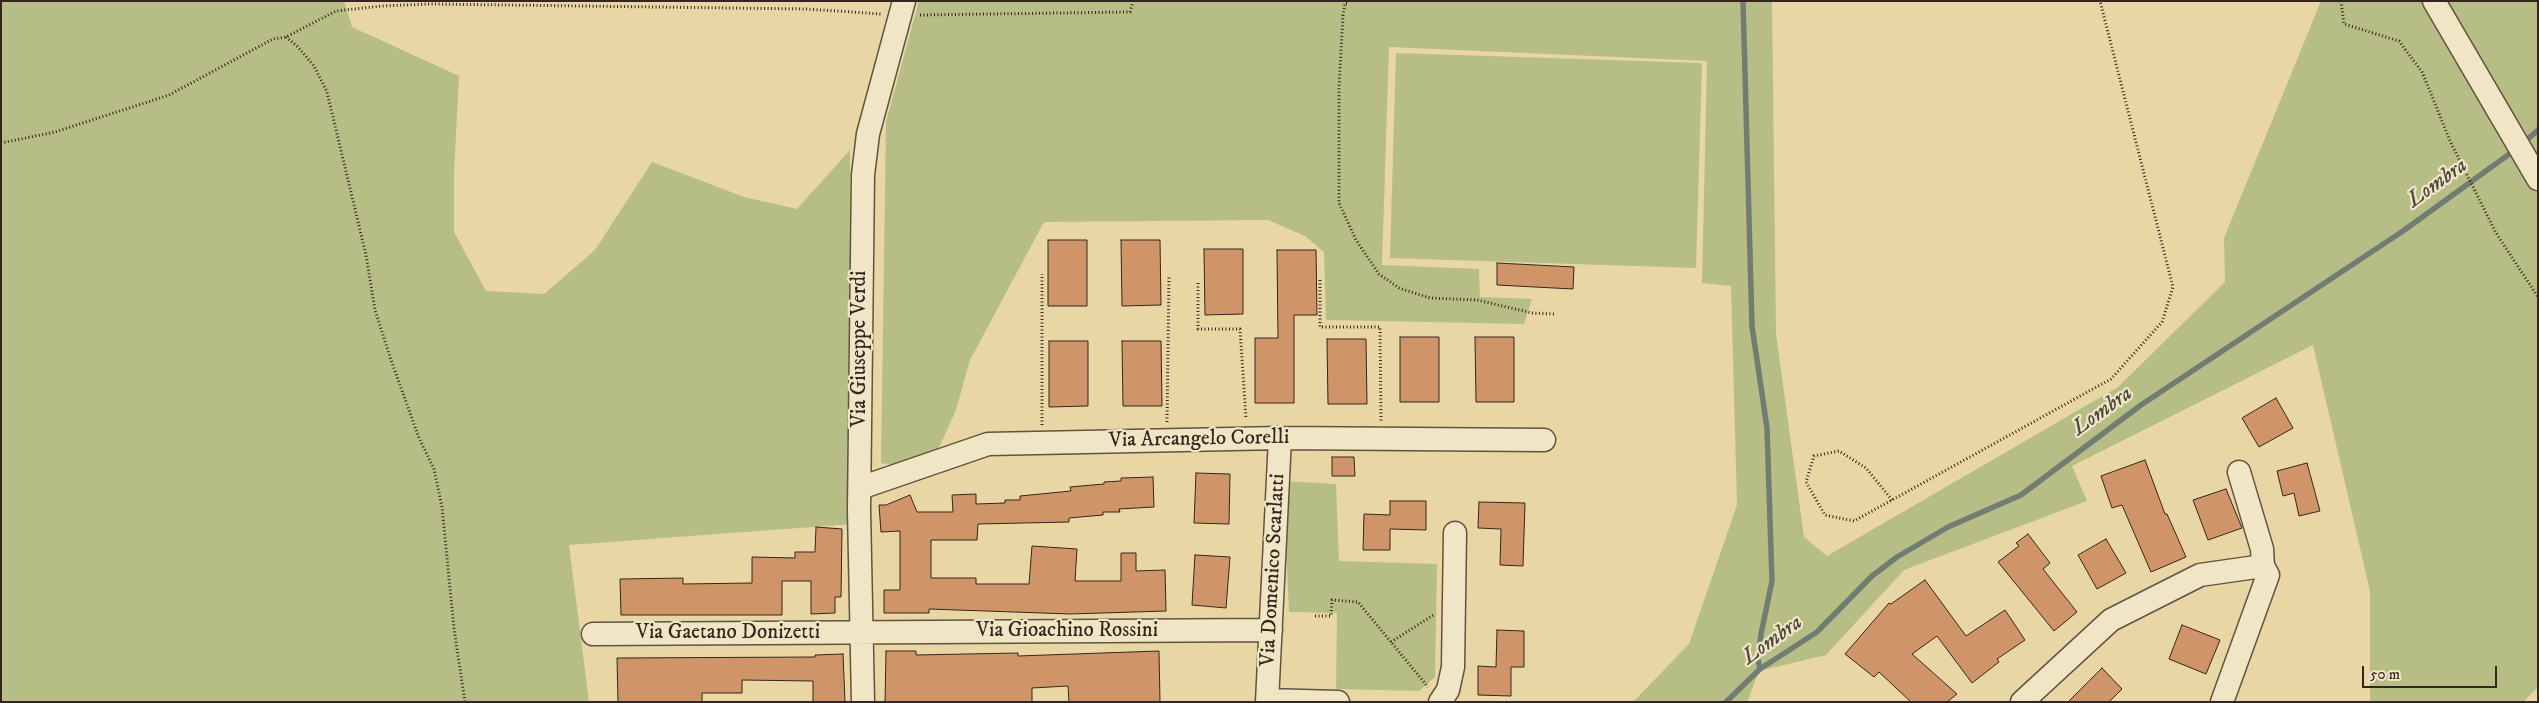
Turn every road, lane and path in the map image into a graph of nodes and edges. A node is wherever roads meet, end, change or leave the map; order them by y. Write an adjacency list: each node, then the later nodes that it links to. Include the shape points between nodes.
1 (1133, 1): 6 (path, via 1130,12)
2 (2100, 1): 24 (path, via 2173,287 2162,322 2111,378)
3 (2341, 1): 14 (path, via 2344,24 2399,41 2422,72 2451,143 2496,233)
4 (2434, 1): 9 (street)
5 (1348, 3): 15 (path, via 1345,3 1342,15 1339,203 1356,240 1379,274 1399,288 1430,298 1477,300 1532,313)
6 (902, 8): 7 (path, via 392,6 336,11); 23 (street, Via Giuseppe Verdi, via 868,134 863,175)
7 (286, 37): 8 (path, via 274,38 168,95 55,132); 35 (path, via 314,66 327,92 366,255 375,310 419,438 434,469 442,507)
8 (1, 143)
9 (2538, 180)
10 (1042, 274): 21 (path)
11 (1169, 276): 19 (path)
12 (1320, 280): 18 (path, via 1320,327 1380,327)
13 (1198, 283): 17 (path, via 1198,329 1240,329)
14 (2538, 297)
15 (1554, 314)
16 (1280, 438): 17 (street, Via Arcangelo Corelli); 18 (street, Via Arcangelo Corelli); 29 (street, Via Domenico Scarlatti)
17 (1246, 439): 19 (street, Via Arcangelo Corelli)
18 (1382, 439): 20 (street, Via Arcangelo Corelli)
19 (1167, 440): 21 (street, Via Arcangelo Corelli)
20 (1544, 440)
21 (1042, 443): 23 (street, Via Arcangelo Corelli, via 988,444)
22 (2239, 472): 26 (street, via 2262,548)
23 (860, 488): 31 (street, Via Giuseppe Verdi)
24 (1892, 500): 24 (path, via 1866,468 1839,450 1814,456 1806,482 1825,515 1854,521)
25 (1455, 533): 27 (street)
26 (2263, 566): 38 (street, via 2200,575 2111,620); 39 (street, via 2268,575)
27 (1454, 602): 32 (path); 33 (street, via 1453,666 1448,690)
28 (1314, 616): 32 (path, via 1331,616 1332,600 1358,602)
29 (1271, 630): 31 (street, Via Gioachino Rossini); 34 (street, Via Domenico Scarlatti)
30 (593, 634): 31 (street, Via Gaetano Donizetti)
31 (863, 634): 36 (street, Via Giuseppe Verdi)
32 (1391, 642): 33 (path)
33 (1437, 698)
34 (1267, 701): 37 (street)
35 (465, 702)
36 (863, 702)
37 (1338, 702)
38 (2022, 702)
39 (2222, 702)

